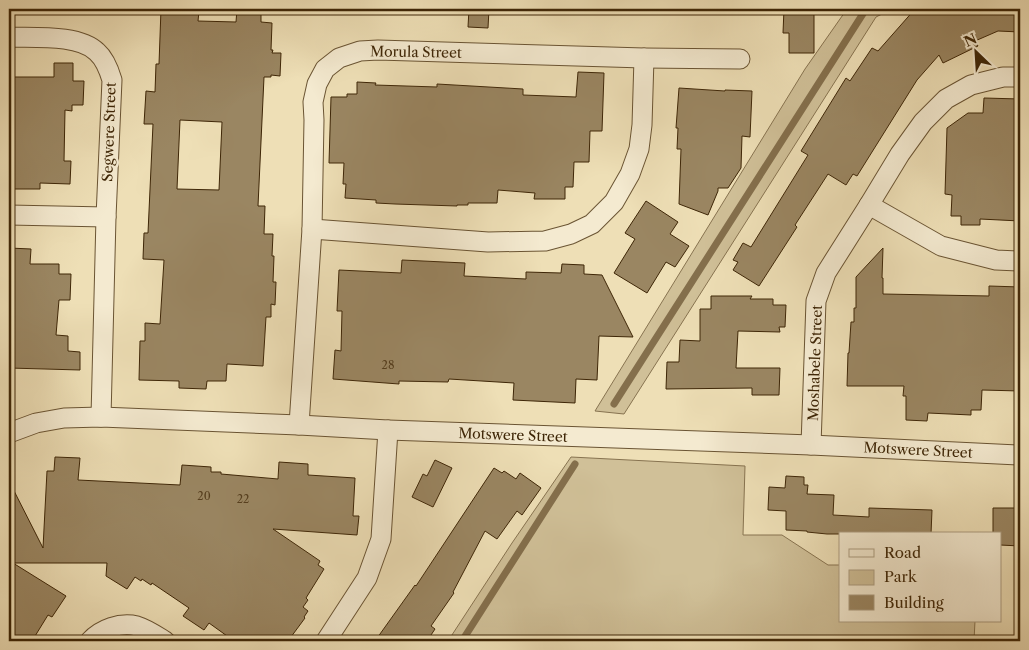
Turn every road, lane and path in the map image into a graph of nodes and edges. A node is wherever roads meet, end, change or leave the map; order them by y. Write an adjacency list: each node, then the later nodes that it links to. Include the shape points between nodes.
1 (9, 37): 7 (street, Segwere Street, via 82,42 97,52 108,66 112,80)
2 (644, 58): 3 (street, Morula Street); 8 (street, via 639,150 614,202 592,224 571,234 545,240 488,242); 8 (street, Morula Street, via 378,50 360,51 339,58 325,69 313,102)
3 (740, 59)
4 (1020, 77): 5 (street, Moshabele Street, via 1003,77 971,85 946,99 917,130)
5 (869, 205): 9 (street, via 941,246 996,260); 14 (street, Moshabele Street, via 826,273 816,301)
6 (9, 215): 7 (street)
7 (106, 217): 10 (street, Segwere Street)
8 (312, 229): 11 (street, Morula Street)
9 (1020, 261)
10 (101, 417): 11 (street, Motswere Street); 13 (street, Motswere Street, via 64,418 36,423)
11 (299, 425): 12 (street, Motswere Street)
12 (388, 430): 14 (street, Motswere Street); 18 (street, via 382,539 366,578)
13 (9, 433)
14 (811, 445): 15 (street, Motswere Street)
15 (1020, 455)
16 (90, 641): 17 (street, via 104,630 122,625 137,626)
17 (165, 641)
18 (326, 641)

